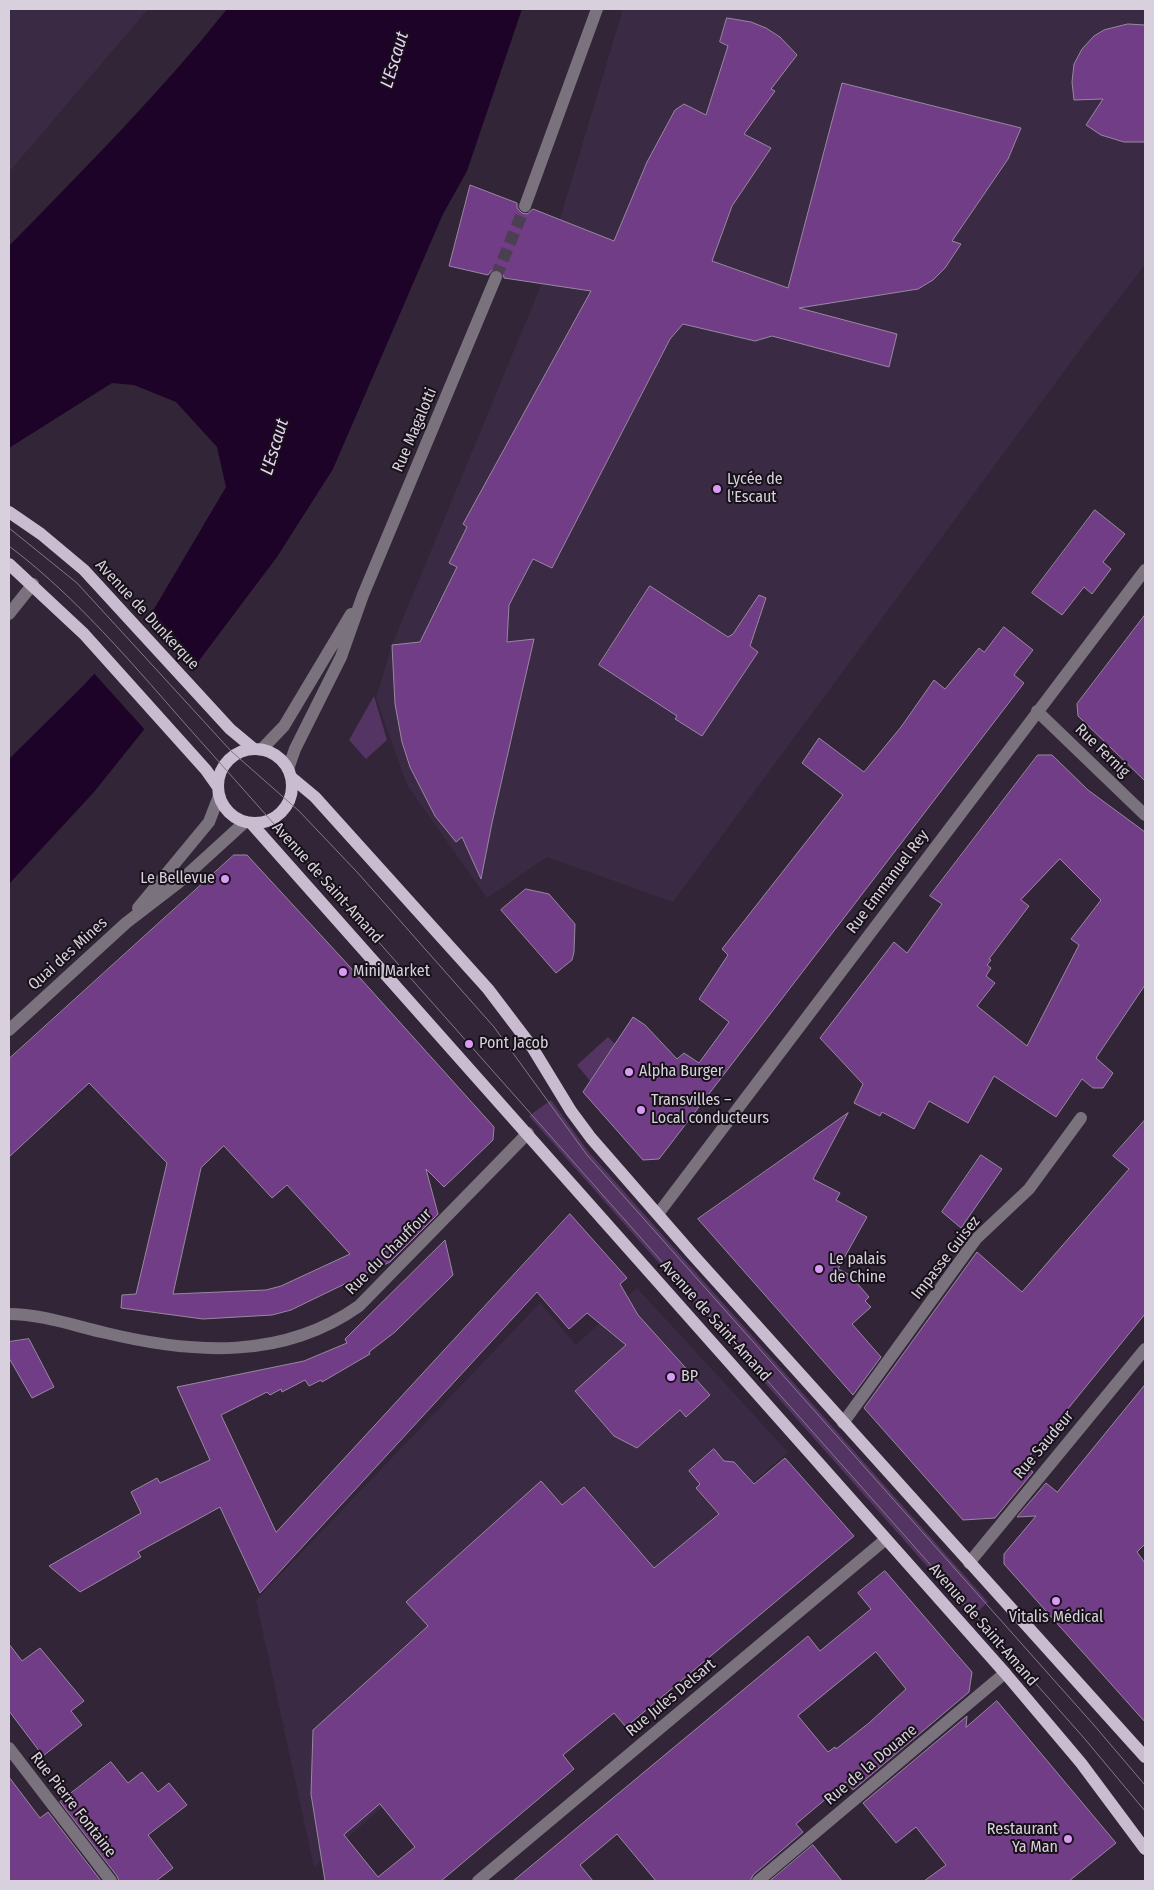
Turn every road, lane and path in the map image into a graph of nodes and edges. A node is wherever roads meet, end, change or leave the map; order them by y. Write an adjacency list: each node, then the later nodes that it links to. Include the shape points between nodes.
1 (597, 9): 2 (street)
2 (526, 206)
3 (496, 277): 8 (street, Rue Magalotti)
4 (9, 512): 11 (main road, Avenue de Dunkerque, via 61,550 94,580 230,730)
5 (9, 564): 7 (main road)
6 (1145, 570): 10 (street, Rue Emmanuel Rey)
7 (33, 584): 9 (street); 13 (main road, via 201,764)
8 (363, 595): 11 (street, Rue Magalotti, via 284,726); 12 (street, Rue Magalotti, via 342,657 295,749)
9 (9, 614)
10 (1037, 711): 14 (street, Rue Fernig); 20 (street, Rue Emmanuel Rey)
11 (258, 750): 12 (main road, via 277,757); 13 (main road, via 243,751 230,758 221,770)
12 (289, 773): 15 (main road, via 291,794 282,811 266,821); 20 (main road, Avenue de Saint-Amand, via 316,798 488,989 532,1047 580,1124)
13 (218, 791): 15 (main road, via 230,814); 16 (street, Quai des Mines, via 208,822)
14 (1145, 815)
15 (248, 822): 16 (street, Quai des Mines, via 185,878); 19 (main road, Avenue de Saint-Amand)
16 (126, 923): 17 (street, Quai des Mines)
17 (9, 1030)
18 (1081, 1118): 23 (street, Impasse Guisez, via 1029,1189 976,1240)
19 (528, 1134): 21 (street, Rue du Chauffour, via 370,1296 346,1315 311,1333 261,1345 226,1349 145,1343 34,1316); 24 (main road, Avenue de Saint-Amand)
20 (658, 1214): 23 (main road, Avenue de Saint-Amand)
21 (9, 1314)
22 (1145, 1348): 25 (street, Rue Saudeur)
23 (843, 1423): 25 (main road, Avenue de Saint-Amand)
24 (886, 1539): 26 (main road, Avenue de Saint-Amand); 33 (street, Rue Jules Delsart)
25 (968, 1563): 28 (main road, Avenue de Saint-Amand)
26 (1005, 1673): 29 (main road, Avenue de Saint-Amand, via 1081,1763); 34 (street, Rue de la Douane)
27 (9, 1748): 32 (street, Rue Pierre Fontaine)
28 (1145, 1758)
29 (1137, 1839): 30 (main road, Avenue de Saint-Amand); 31 (main road)
30 (1145, 1849)
31 (1145, 1859)
32 (111, 1881)
33 (478, 1881)
34 (758, 1881)

